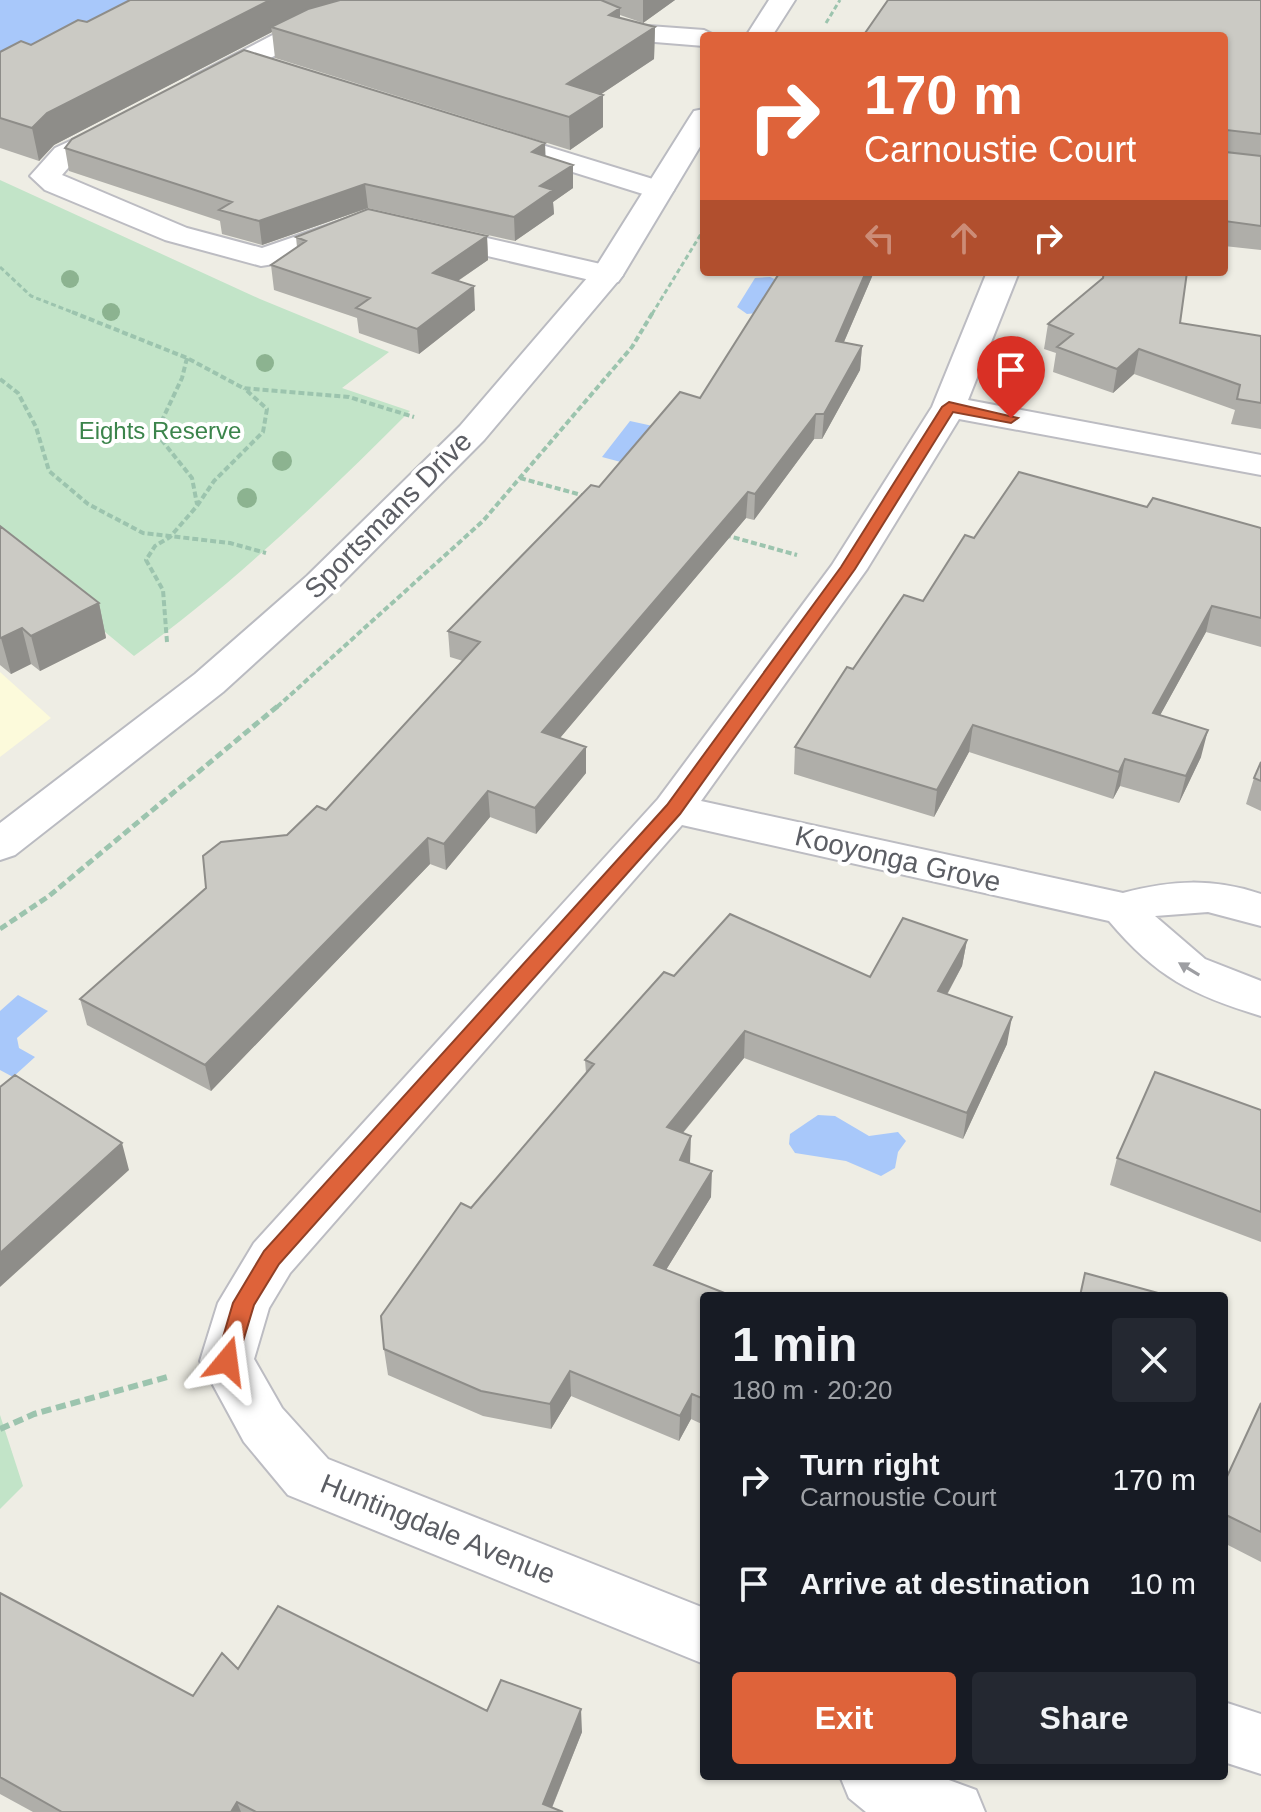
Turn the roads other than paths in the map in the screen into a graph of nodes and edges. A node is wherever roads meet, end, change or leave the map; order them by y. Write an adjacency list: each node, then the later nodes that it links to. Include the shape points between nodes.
1 (419, 0): 6 (street, via 301,31)
2 (535, 0): 5 (street, via 630,32)
3 (782, 0): 4 (street)
4 (762, 32)
5 (700, 38)
6 (243, 60): 7 (street); 8 (street)
7 (289, 74)
8 (175, 97)
9 (147, 112): 13 (street, via 65,154 45,176 176,234 261,257 282,254 367,220)
10 (700, 123): 12 (street, Sportsmans Drive)
11 (471, 131): 12 (street)
12 (659, 190): 13 (street, Sportsmans Drive)
13 (607, 275): 18 (street, Sportsmans Drive, via 472,433 320,584 209,683)
14 (1001, 276): 15 (street)
15 (949, 407): 16 (street); 17 (street, via 848,569)
16 (1261, 465)
17 (673, 809): 19 (street, Kooyonga Grove); 22 (street, Huntingdale Avenue, via 272,1258 244,1303 227,1361 263,1425 308,1477)
18 (0, 845)
19 (1123, 909): 20 (street, Kooyonga Grove, via 1170,895 1230,899); 21 (street, one-way to 19, via 1189,971 1148,938)
20 (1261, 910)
21 (1261, 999)
22 (700, 1634)
23 (1228, 1733): 24 (street)
24 (1261, 1744)
25 (876, 1780): 26 (street, via 892,1793)
26 (954, 1812)

